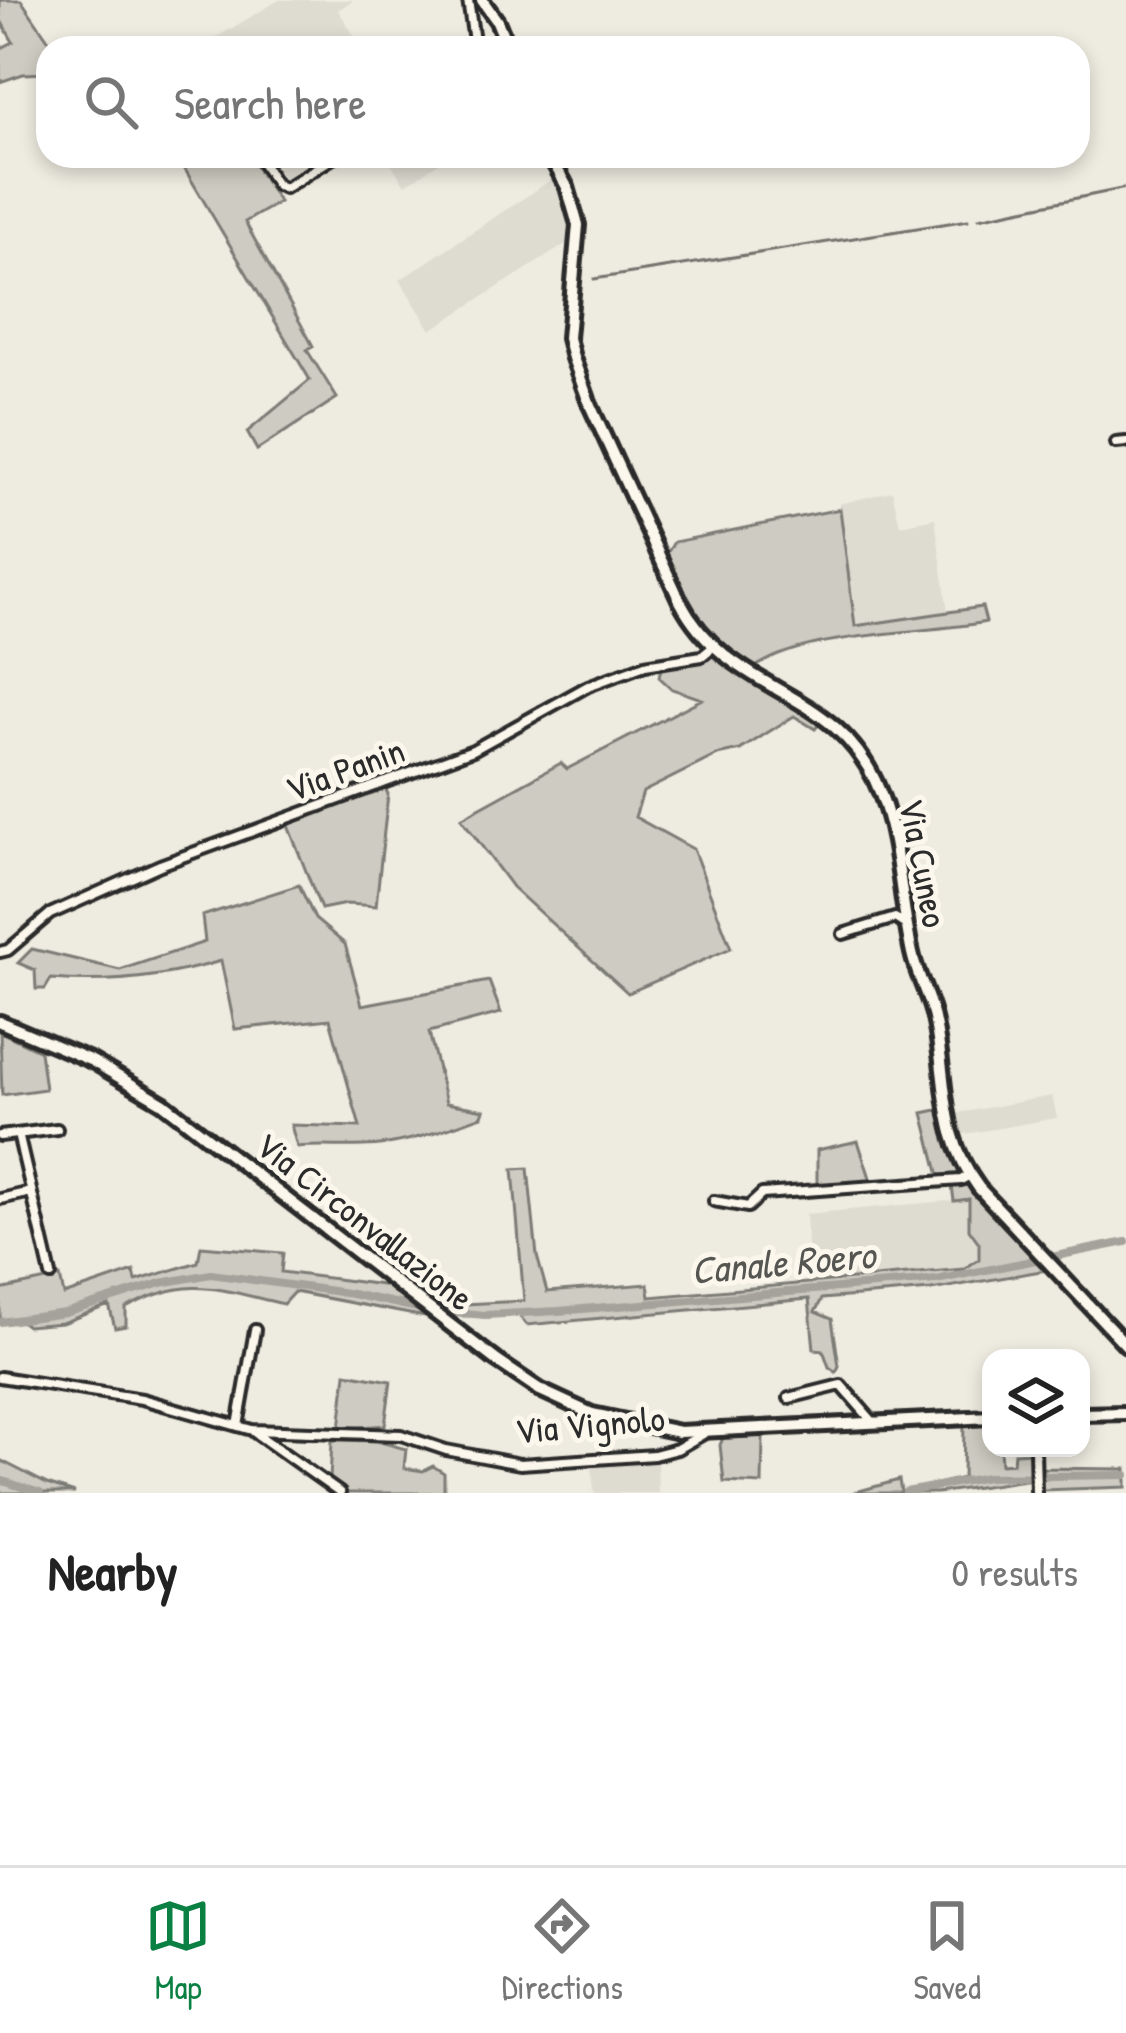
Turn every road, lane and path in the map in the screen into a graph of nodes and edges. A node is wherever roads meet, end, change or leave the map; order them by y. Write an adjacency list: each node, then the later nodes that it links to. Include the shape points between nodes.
1 (469, 0): 4 (street)
2 (482, 0): 3 (street)
3 (497, 21): 5 (street, via 486,20); 6 (street)
4 (474, 36)
5 (476, 36)
6 (503, 36)
7 (266, 168): 8 (street, via 285,188)
8 (317, 168)
9 (557, 168): 10 (street, Via Cuneo, via 578,225 573,358 680,601)
10 (713, 647): 11 (street, Via Cuneo, via 821,712 861,754 881,792); 13 (street, Via Panin, via 588,686 473,750 160,865 50,914)
11 (899, 913): 12 (street); 18 (street, Via Cuneo, via 934,1017 947,1118)
12 (843, 934)
13 (0, 952)
14 (1, 1022): 33 (street, Via Circonvallazione, via 163,1103 540,1390 614,1420)
15 (57, 1129): 16 (street)
16 (17, 1134): 17 (street); 19 (street)
17 (0, 1136)
18 (970, 1175): 21 (street, via 762,1193 748,1207); 24 (street, Via Cuneo)
19 (31, 1192): 20 (street); 22 (street)
20 (0, 1199)
21 (714, 1201)
22 (51, 1275)
23 (255, 1330): 31 (street)
24 (1126, 1345)
25 (0, 1377): 31 (street, Via Vignolo, via 120,1394)
26 (789, 1398): 30 (street, via 841,1385)
27 (1126, 1413): 28 (street)
28 (1090, 1414)
29 (982, 1418): 30 (street, Via Vignolo)
30 (874, 1424): 33 (street, Via Vignolo)
31 (238, 1426): 32 (street, Via Vignolo)
32 (252, 1430): 33 (street, Via Vignolo, via 401,1435 536,1464 654,1455); 35 (street)
33 (703, 1433)
34 (1035, 1457): 36 (street)
35 (340, 1493)
36 (1036, 1493)

